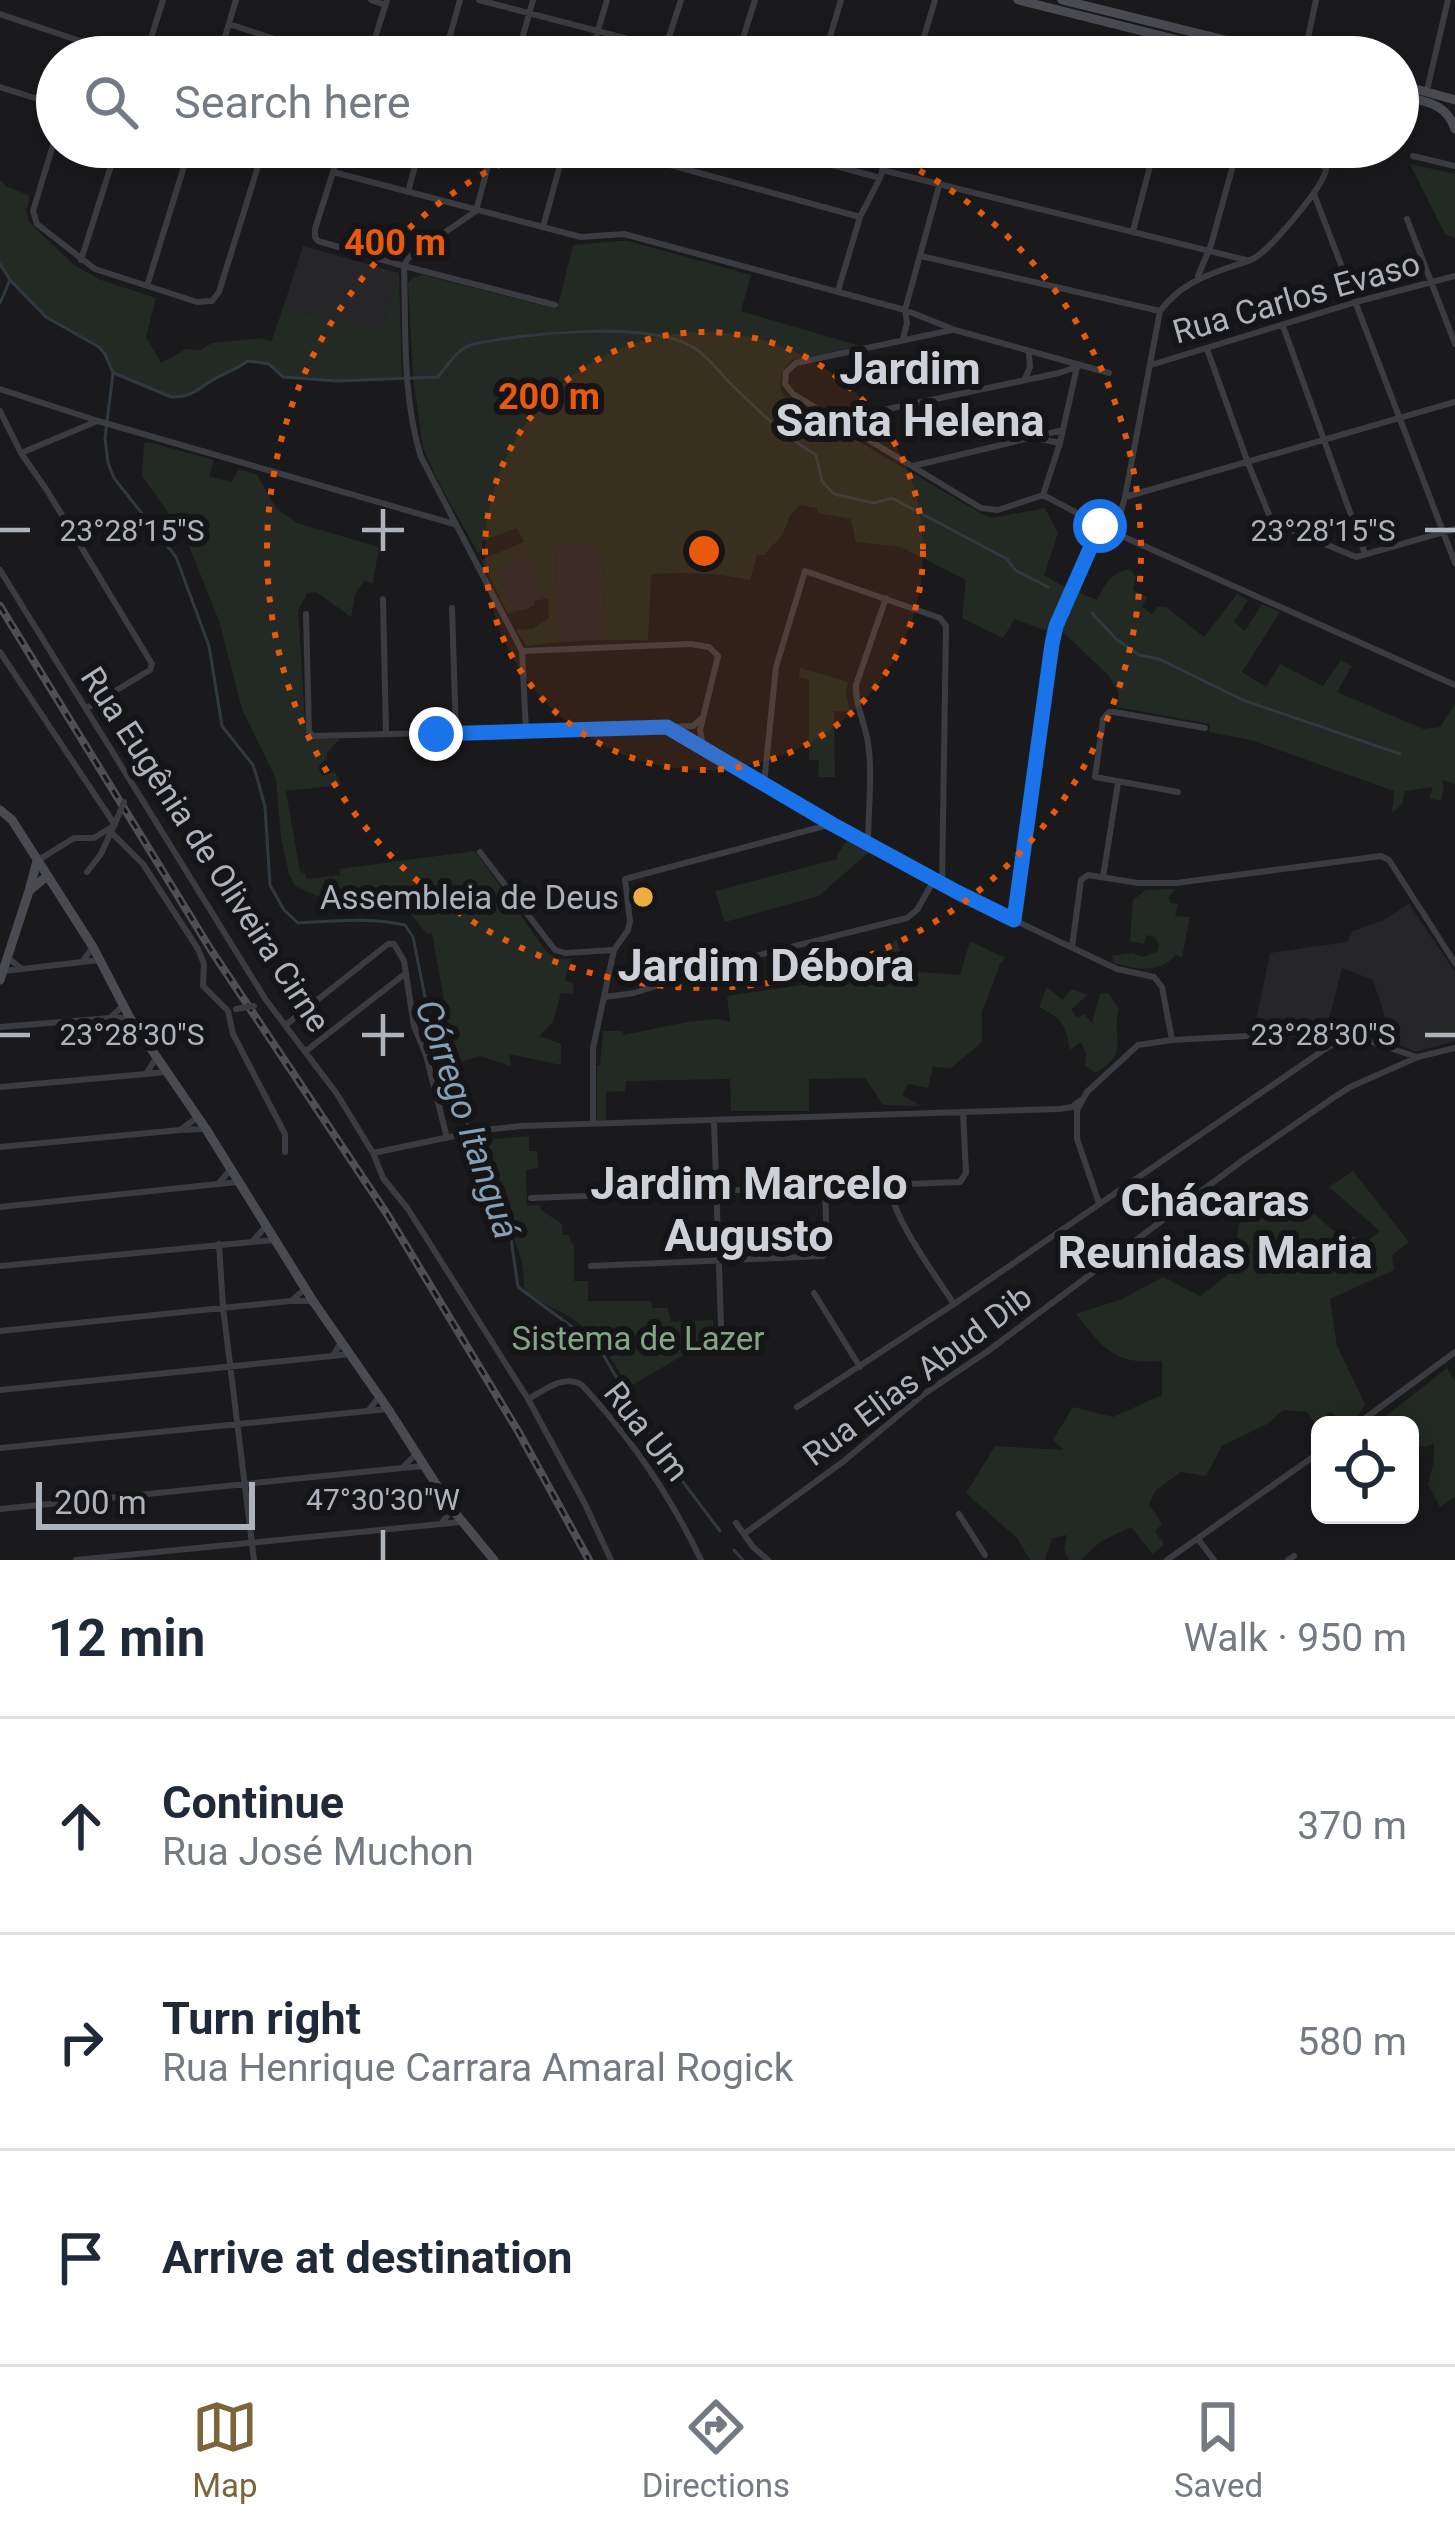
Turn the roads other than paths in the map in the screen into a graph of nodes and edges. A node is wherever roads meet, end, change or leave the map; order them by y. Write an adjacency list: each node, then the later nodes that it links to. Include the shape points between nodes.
1 (163, 0): 22 (street)
2 (236, 0): 19 (street)
3 (371, 0): 16 (street)
4 (460, 0): 26 (street)
5 (479, 0): 17 (street)
6 (533, 0): 17 (street)
7 (607, 0): 20 (street)
8 (681, 0): 30 (street)
9 (755, 0): 31 (street)
10 (842, 0): 32 (street)
11 (935, 0): 33 (street)
12 (1018, 0): 34 (street)
13 (1062, 0): 35 (street)
14 (1316, 0): 36 (street)
15 (1448, 0): 40 (street)
16 (386, 2): 25 (street)
17 (529, 13): 20 (street); 27 (street)
18 (0, 14): 21 (street)
19 (229, 24): 23 (street); 24 (street)
20 (597, 32): 28 (street); 29 (street)
21 (59, 36)
22 (152, 36)
23 (225, 36)
24 (265, 36)
25 (375, 36)
26 (450, 36)
27 (523, 36)
28 (596, 36)
29 (613, 36)
30 (669, 36)
31 (744, 36)
32 (831, 36)
33 (924, 36)
34 (1170, 36)
35 (1174, 36)
36 (1308, 36)
37 (0, 87): 41 (street)
38 (1419, 94): 40 (street)
39 (1419, 96): 40 (street)
40 (1426, 97): 42 (street)
41 (36, 98)
42 (1453, 107): 43 (street)
43 (1455, 129)
44 (1419, 157): 45 (street)
45 (1455, 166)
46 (47, 168): 72 (street, via 33,218)
47 (110, 168): 72 (street)
48 (184, 168): 78 (street)
49 (256, 168): 78 (street, via 212,302)
50 (333, 168): 60 (street)
51 (414, 168): 63 (street)
52 (487, 168): 65 (street)
53 (559, 168): 68 (street)
54 (681, 168): 66 (street)
55 (855, 168): 61 (street)
56 (883, 168): 61 (street)
57 (1149, 168): 69 (street)
58 (1232, 168): 70 (street)
59 (1322, 168): 64 (street)
60 (332, 172): 63 (street); 74 (street, via 318,241)
61 (881, 174): 62 (street); 66 (street)
62 (940, 184): 69 (street); 71 (street)
63 (408, 192): 65 (street)
64 (1314, 194): 73 (street); 80 (street)
65 (476, 211): 68 (street); 74 (street)
66 (860, 217): 79 (street)
67 (1407, 219): 77 (street)
68 (543, 227): 79 (street, via 581,237 624,234)
69 (1133, 232): 70 (street)
70 (1209, 251): 73 (street); 76 (street)
71 (922, 256): 82 (street); 83 (street)
72 (81, 260): 78 (street)
73 (1247, 261): 76 (street)
74 (404, 266): 81 (street); 115 (street, via 416,442)
75 (1455, 276): 77 (street, Rua Carlos Evaso)
76 (1196, 279): 83 (street)
77 (1431, 283): 80 (street, Rua Carlos Evaso); 87 (street)
78 (147, 286)
79 (838, 291): 82 (street)
80 (1356, 302): 84 (street, Rua Carlos Evaso); 100 (street)
81 (555, 305)
82 (904, 310): 85 (street); 86 (street)
83 (1160, 311): 90 (street)
84 (1282, 326): 88 (street, Rua Carlos Evaso); 106 (street)
85 (955, 330): 86 (street); 89 (street)
86 (902, 339): 102 (street, via 786,372 793,394)
87 (1455, 344)
88 (1207, 349): 90 (street, Rua Carlos Evaso); 110 (street)
89 (1027, 351): 91 (street); 94 (street)
90 (1151, 365): 114 (street)
91 (1078, 367): 92 (street); 93 (street); 95 (street)
92 (1059, 373): 94 (street); 95 (street)
93 (1109, 374)
94 (1025, 379): 102 (street, via 874,412)
95 (1073, 383): 103 (street)
96 (0, 389): 98 (street)
97 (1455, 402): 100 (street)
98 (61, 410): 101 (street); 104 (street, via 72,418)
99 (0, 411): 108 (street)
100 (1399, 418): 106 (street); 118 (street)
101 (99, 422): 104 (street); 115 (street)
102 (850, 429): 111 (street)
103 (1063, 430): 105 (street); 107 (street)
104 (67, 434): 108 (street)
105 (1026, 439): 107 (street); 109 (street)
106 (1324, 440): 110 (street); 120 (street)
107 (1060, 443): 113 (street)
108 (21, 453): 130 (street, via 152,664)
109 (942, 459): 111 (street); 112 (street)
110 (1248, 463): 114 (street); 120 (street, via 1272,522)
111 (909, 466): 112 (street)
112 (940, 484): 113 (street, via 990,511)
113 (1043, 495): 116 (street)
114 (1125, 497): 119 (street)
115 (454, 524): 127 (street)
116 (1100, 526): 119 (street); 153 (street, via 1052,644)
117 (1455, 529): 118 (street)
118 (1443, 532): 120 (street); 121 (street)
119 (1115, 533): 129 (street)
120 (1365, 554)
121 (1455, 563)
122 (0, 570): 130 (street, Rua Eugênia de Oliveira Cirne)
123 (886, 598): 140 (street, via 806,571 776,668); 145 (street, via 855,696 869,755); 151 (street, via 946,626)
124 (382, 599): 136 (street)
125 (452, 608): 135 (street)
126 (306, 614): 136 (street, via 309,732)
127 (522, 651): 131 (street, via 710,647 718,656); 134 (street)
128 (0, 652): 144 (street)
129 (1455, 685)
130 (86, 708): 139 (street, Rua Eugênia de Oliveira Cirne)
131 (704, 715): 132 (street, via 693,726); 137 (street, via 700,736)
132 (667, 727): 134 (street); 137 (street)
133 (1205, 728): 138 (street, via 1106,714 1095,777)
134 (526, 731): 135 (street)
135 (456, 733): 136 (street)
136 (386, 735)
137 (712, 753): 140 (street)
138 (1118, 783): 141 (street); 150 (street)
139 (131, 784): 144 (street, bridge); 165 (street, Rua Eugênia de Oliveira Cirne)
140 (764, 784): 143 (street)
141 (1178, 792)
142 (0, 810): 147 (street)
143 (832, 824): 145 (street); 156 (street, via 629,877 628,930)
144 (113, 829): 147 (street, via 74,838); 148 (street); 167 (street, via 198,949 202,986)
145 (868, 844): 151 (street)
146 (480, 852): 156 (street, via 555,950)
147 (38, 861): 149 (street); 152 (street)
148 (87, 872)
149 (47, 876): 152 (street); 154 (street)
150 (1103, 877): 155 (street, via 1084,876); 160 (street, via 1176,883 1381,856)
151 (938, 882): 153 (street); 164 (street, via 907,918)
152 (29, 891): 157 (street)
153 (1014, 920): 155 (street)
154 (93, 947): 158 (street); 159 (street)
155 (1072, 947): 174 (street, via 1159,980)
156 (614, 950): 164 (street)
157 (8, 957): 161 (street); 163 (street)
158 (100, 960): 159 (street); 166 (street)
159 (82, 962): 161 (street)
160 (1455, 962)
161 (22, 969): 163 (street)
162 (406, 973): 170 (street, via 388,944); 177 (street); 191 (street)
163 (2, 975)
164 (604, 997): 188 (street, via 593,1048)
165 (266, 1000): 167 (street, bridge); 170 (street, Rua Eugênia de Oliveira Cirne)
166 (123, 1006): 168 (street); 169 (street)
167 (232, 1010): 193 (street, via 233,1034 285,1134)
168 (110, 1018): 169 (street); 171 (street)
169 (130, 1018): 179 (street)
170 (286, 1025): 177 (street, Rua Eugênia de Oliveira Cirne)
171 (0, 1027)
172 (1327, 1032): 173 (street); 174 (street); 175 (street)
173 (1357, 1037): 175 (street); 178 (street)
174 (1172, 1040): 184 (street, via 1138,1046)
175 (1328, 1047): 202 (street)
176 (1455, 1048): 178 (street, Rua Elias Abud Dib)
177 (306, 1051): 194 (street, Rua Eugênia de Oliveira Cirne)
178 (1418, 1057): 245 (street, Rua Elias Abud Dib, via 1350,1087 1261,1148)
179 (156, 1058): 180 (street); 181 (street)
180 (166, 1072): 181 (street); 186 (street)
181 (146, 1074): 182 (street)
182 (0, 1087)
183 (1059, 1109): 184 (street); 184 (street); 185 (street)
184 (1078, 1109): 202 (street, via 1078,1139)
185 (964, 1112): 187 (street); 198 (street, via 960,1182)
186 (198, 1117): 189 (street); 190 (street)
187 (714, 1120): 188 (street); 200 (street)
188 (593, 1124): 191 (street)
189 (206, 1129): 190 (street); 195 (street)
190 (180, 1130): 192 (street)
191 (447, 1138): 194 (street)
192 (0, 1147)
193 (285, 1152)
194 (374, 1153): 227 (street, Rua Eugênia de Oliveira Cirne)
195 (231, 1169): 196 (street); 197 (street)
196 (238, 1182): 197 (street); 204 (street)
197 (218, 1184): 203 (street)
198 (890, 1184): 199 (street); 215 (street, via 905,1226)
199 (825, 1187): 200 (street); 208 (street, via 826,1254)
200 (716, 1190): 201 (street); 208 (street)
201 (531, 1198)
202 (1099, 1203): 215 (street)
203 (0, 1207)
204 (266, 1226): 205 (street); 206 (street)
205 (275, 1240): 206 (street); 211 (street)
206 (252, 1242): 207 (street)
207 (219, 1244): 209 (street); 216 (street)
208 (719, 1261): 210 (street); 217 (street)
209 (0, 1266)
210 (592, 1266)
211 (305, 1288): 213 (street); 214 (street)
212 (814, 1293): 224 (street)
213 (292, 1301): 214 (street); 216 (street)
214 (313, 1301): 219 (street)
215 (954, 1304): 224 (street)
216 (223, 1307): 218 (street); 223 (street)
217 (721, 1325)
218 (0, 1331)
219 (341, 1342): 221 (street); 222 (street)
220 (1455, 1352): 231 (street)
221 (349, 1354): 222 (street); 226 (street)
222 (333, 1356): 223 (street)
223 (231, 1366): 225 (street); 232 (street)
224 (860, 1367): 228 (street)
225 (0, 1390)
226 (379, 1397): 229 (street); 230 (street)
227 (528, 1399): 253 (street, Rua Eugênia de Oliveira Cirne); 254 (street, Rua Um, via 564,1381 581,1385 641,1456)
228 (796, 1407)
229 (388, 1409): 230 (street); 234 (street)
230 (368, 1411): 232 (street)
231 (1368, 1416)
232 (237, 1424): 233 (street); 238 (street)
233 (0, 1448)
234 (416, 1454): 236 (street); 237 (street)
235 (1311, 1458): 246 (street)
236 (425, 1466): 237 (street); 240 (street)
237 (402, 1468): 238 (street)
238 (245, 1483): 239 (street); 247 (street)
239 (0, 1509)
240 (452, 1509): 242 (street); 244 (street)
241 (958, 1514): 249 (street)
242 (461, 1522): 244 (street); 252 (street)
243 (736, 1523): 245 (street)
244 (441, 1524): 247 (street)
245 (744, 1534): 255 (street)
246 (1198, 1539): 256 (street); 257 (street)
247 (252, 1541): 250 (street); 251 (street)
248 (993, 1549): 249 (street)
249 (982, 1557)
250 (76, 1560)
251 (254, 1560)
252 (494, 1560)
253 (611, 1560)
254 (701, 1560)
255 (768, 1560)
256 (1167, 1560)
257 (1214, 1560)

